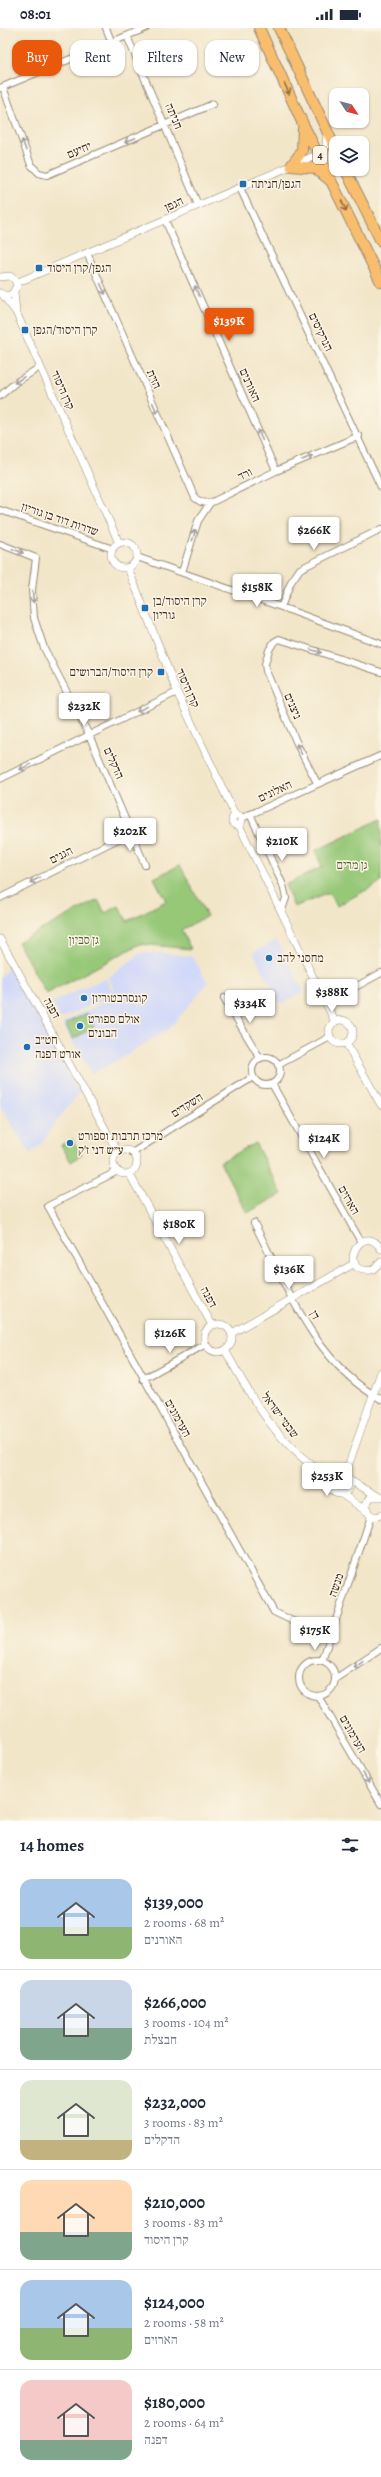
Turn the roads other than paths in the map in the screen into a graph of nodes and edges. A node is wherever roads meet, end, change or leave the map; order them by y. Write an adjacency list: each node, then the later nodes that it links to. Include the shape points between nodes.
1 (106, 28): 6 (street)
2 (146, 28): 5 (street)
3 (259, 28): 11 (highway, 4, one-way to 11)
4 (279, 28): 13 (highway, 4)
5 (127, 36): 7 (street); 12 (street, חניתה)
6 (111, 40)
7 (118, 40)
8 (70, 60): 9 (street)
9 (1, 88): 12 (street, יחיעם, one-way to 9, via 47,175 39,173 31,165)
10 (213, 104): 12 (street, יחיעם)
11 (303, 124): 15 (highway, 4); 16 (highway, via 302,151)
12 (166, 125): 20 (street, חניתה)
13 (327, 133): 14 (highway, 4); 15 (street, via 326,147)
14 (329, 137)
15 (319, 154): 16 (street, הגפן); 18 (highway, 4)
16 (291, 166): 18 (highway, via 315,168); 19 (street, הגפן)
17 (348, 176): 22 (highway)
18 (333, 182): 25 (highway, 4, one-way to 25)
19 (240, 188): 20 (street, הגפן); 32 (street, הנרקיסים)
20 (198, 205): 21 (street, הגפן)
21 (165, 220): 23 (street, הגפן); 33 (street, האורנים, one-way to 21)
22 (381, 241)
23 (87, 253): 26 (street, הגפן); 35 (street, הזית, one-way to 35, via 195,498)
24 (1, 274): 26 (street, via 10,276)
25 (381, 282)
26 (16, 283): 27 (street, קרן היסוד)
27 (14, 292): 28 (street); 29 (street, קרן היסוד)
28 (2, 294): 29 (street, קרן היסוד)
29 (16, 312): 30 (street, קרן היסוד)
30 (40, 367): 31 (street, one-way to 31); 38 (street, קרן היסוד)
31 (0, 396)
32 (359, 436): 33 (street, ורד, one-way to 32); 34 (street, הנרקיסים)
33 (276, 471): 35 (street, ורד)
34 (381, 487)
35 (210, 504): 43 (street, ורד, one-way to 35, via 198,521)
36 (0, 510): 40 (street, שדרות דוד בן גוריון)
37 (381, 529): 44 (street, via 300,569 291,582)
38 (119, 542): 40 (street); 41 (street, via 131,543 136,549)
39 (0, 544): 48 (street, הדקלים, one-way to 48, via 36,558 32,590 34,618 55,672)
40 (113, 549): 42 (street, via 113,562 120,567)
41 (137, 557): 42 (street); 43 (street)
42 (128, 568): 47 (street, קרן היסוד)
43 (182, 572): 44 (street)
44 (281, 606): 45 (street)
45 (381, 644)
46 (381, 672): 51 (street, ניצנים, one-way to 46, via 266,671 269,650 279,639)
47 (177, 692): 48 (street, one-way to 48); 53 (street, קרן היסוד)
48 (89, 735): 50 (street, one-way to 50); 54 (street, הדקלים)
49 (380, 756): 51 (street, האלונים)
50 (0, 778)
51 (317, 783): 52 (street, האלונים)
52 (250, 814): 53 (street, האלונים); 57 (street, via 283,885 286,898)
53 (239, 819): 57 (street, קרן היסוד)
54 (132, 832): 55 (street, הדקלים); 56 (street, הגנים, one-way to 56)
55 (145, 865)
56 (0, 898)
57 (282, 910): 61 (street, קרן היסוד)
58 (0, 939): 70 (street, דפנה)
59 (381, 973): 61 (street)
60 (224, 998): 65 (street)
61 (326, 1003): 62 (street, קרן היסוד)
62 (335, 1022): 63 (street, via 329,1030); 64 (street, via 342,1020 351,1027 351,1038)
63 (330, 1037): 64 (street, via 338,1044); 66 (street)
64 (346, 1043): 69 (street)
65 (260, 1058): 66 (street, via 272,1058); 67 (street, via 253,1065)
66 (278, 1065): 68 (street, via 278,1076)
67 (253, 1077): 68 (street, via 260,1084); 71 (street, השקדים)
68 (272, 1084): 75 (street, הארזים)
69 (381, 1105)
70 (118, 1152): 71 (street); 72 (street, via 113,1162)
71 (132, 1152): 73 (street, via 136,1163)
72 (118, 1171): 73 (street); 85 (street, הערמונים, via 48,1206)
73 (129, 1173): 80 (street, דפנה)
74 (254, 1223): 79 (street, דן)
75 (361, 1242): 76 (street, via 370,1241); 78 (street, via 354,1250)
76 (381, 1249)
77 (381, 1262): 78 (street, via 367,1270)
78 (355, 1264): 79 (street)
79 (294, 1298): 81 (street); 86 (street, דן, via 324,1349 347,1374)
80 (212, 1325): 81 (street, via 226,1326); 82 (street, via 206,1332)
81 (232, 1333): 83 (street, via 231,1344)
82 (206, 1344): 83 (street, via 216,1352); 85 (street)
83 (225, 1350): 89 (street, שבטי ישראל, via 262,1413 281,1439 308,1464)
84 (381, 1372): 86 (street)
85 (143, 1379): 94 (street, הערמונים, via 274,1612)
86 (373, 1395): 87 (street, דן); 88 (street)
87 (381, 1399)
88 (347, 1477): 89 (street, via 336,1475); 90 (street, via 348,1489); 91 (street)
89 (332, 1480): 90 (street, via 332,1489)
90 (340, 1494): 92 (street)
91 (379, 1496): 92 (street, via 368,1499 365,1505)
92 (369, 1514): 93 (street); 96 (street, מנשה)
93 (381, 1515)
94 (303, 1626)
95 (381, 1648): 97 (street, one-way to 97)
96 (322, 1661): 97 (street, via 332,1667); 98 (street, via 304,1665 299,1676 299,1682 306,1692)
97 (335, 1679): 98 (street, via 329,1691)
98 (318, 1696): 99 (street, הערמונים, one-way to 99)
99 (381, 1804)

